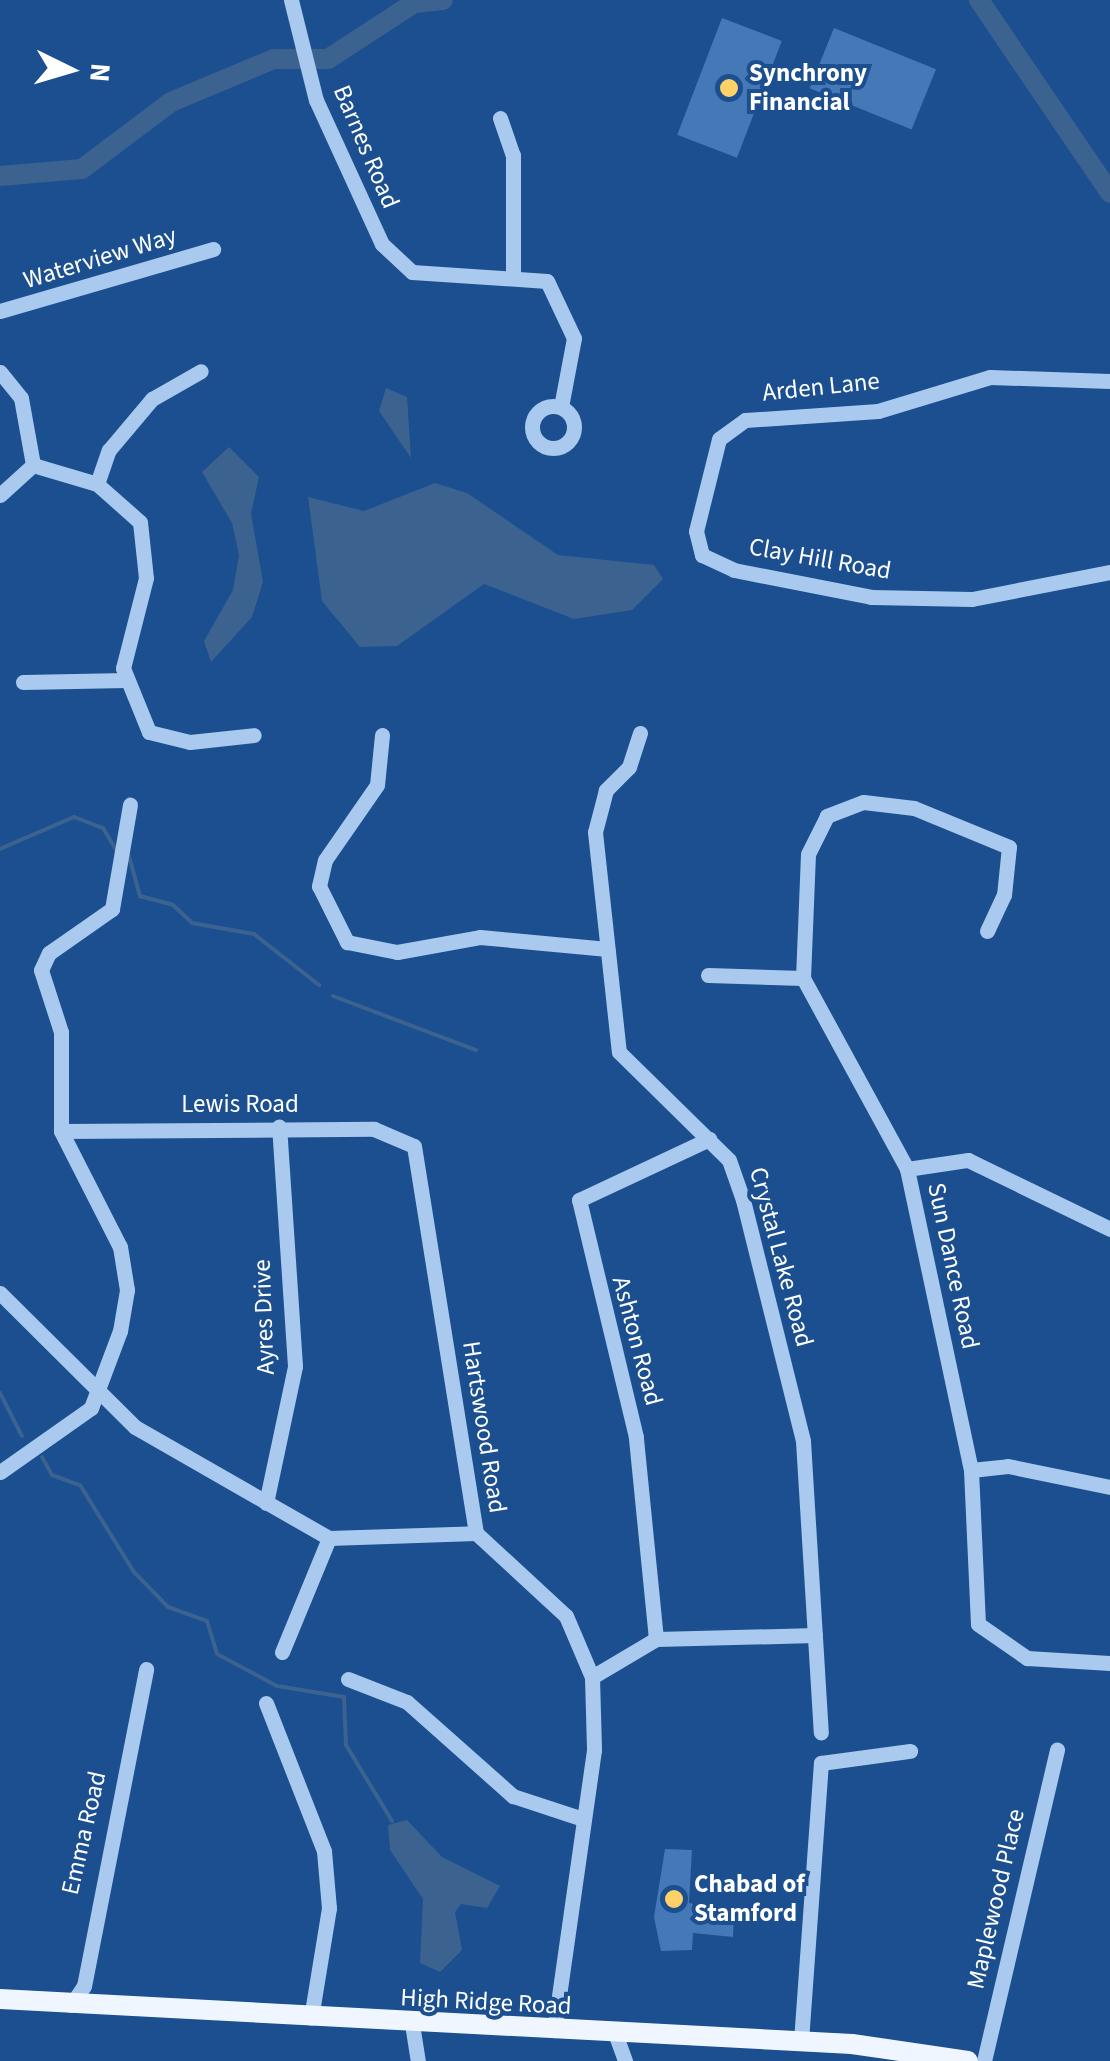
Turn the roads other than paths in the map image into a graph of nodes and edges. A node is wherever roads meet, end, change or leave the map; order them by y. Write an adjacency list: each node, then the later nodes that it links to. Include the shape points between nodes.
1 (291, 0): 4 (street, Barnes Road, via 314,93 366,217 404,266)
2 (500, 118): 4 (street, via 513,156)
3 (213, 249): 5 (street, Waterview Way)
4 (512, 276): 9 (street, Barnes Road, via 548,281 564,307 574,338)
5 (0, 312)
6 (202, 371): 11 (street, via 152,399 109,450)
7 (0, 372): 10 (street, via 22,398)
8 (1110, 381): 13 (street, Arden Lane, via 990,377 878,411 745,420 719,439 696,532)
9 (562, 407)
10 (33, 464): 11 (street); 12 (street)
11 (97, 484): 15 (street, via 128,504 145,536)
12 (0, 495)
13 (702, 555): 14 (street, Clay Hill Road, via 872,597 972,598)
14 (1110, 572)
15 (126, 680): 16 (street); 18 (street, via 160,738)
16 (23, 682)
17 (640, 732): 22 (street, Crystal Lake Road, via 629,766 606,790 595,832)
18 (254, 735)
19 (382, 735): 22 (street, via 377,785 325,860 319,886 347,942 397,952 480,937)
20 (130, 805): 26 (street, via 112,909 49,953 41,970 61,1032)
21 (987, 931): 24 (street, via 1004,896 1009,847 914,808 862,802 828,816 808,854)
22 (607, 949): 27 (street, Crystal Lake Road, via 619,1052)
23 (708, 975): 24 (street)
24 (803, 978): 29 (street, Sun Dance Road)
25 (279, 1127): 26 (street, Lewis Road); 28 (street, Lewis Road, via 374,1129); 36 (street, Ayres Drive, via 295,1366)
26 (62, 1131): 32 (street, via 101,1200 127,1290)
27 (709, 1139): 39 (street, Crystal Lake Road, via 743,1200 802,1441); 40 (street, Ashton Road, via 579,1200 636,1437)
28 (414, 1146): 37 (street, Hartswood Road)
29 (907, 1169): 30 (street, via 968,1160); 33 (street, Sun Dance Road)
30 (1110, 1229)
31 (0, 1292): 32 (street)
32 (102, 1391): 34 (street, via 91,1408); 36 (street, via 135,1427)
33 (970, 1470): 35 (street, via 1008,1466); 42 (street, Sun Dance Road, via 978,1624 1027,1658)
34 (0, 1472)
35 (1110, 1487)
36 (266, 1502): 38 (street)
37 (476, 1534): 38 (street); 44 (street, Hartswood Road, via 566,1616)
38 (329, 1538): 41 (street)
39 (815, 1635): 40 (street); 47 (street, Crystal Lake Road)
40 (656, 1639): 44 (street)
41 (282, 1652)
42 (1110, 1664)
43 (146, 1669): 52 (street, Emma Road, via 84,1986)
44 (592, 1677): 50 (street, Hartswood Road, via 597,1718)
45 (348, 1679): 50 (street, via 416,1708 455,1753 513,1796)
46 (266, 1704): 53 (street, via 324,1850 329,1908)
47 (820, 1732)
48 (1057, 1749): 61 (street, Maplewood Place)
49 (910, 1751): 57 (street, via 821,1763)
50 (583, 1819): 55 (street, Hartswood Road)
51 (0, 1999): 52 (main road, High Ridge Road)
52 (72, 2005): 53 (main road, High Ridge Road)
53 (310, 2018): 54 (main road, High Ridge Road)
54 (412, 2024): 55 (main road, High Ridge Road); 58 (street)
55 (554, 2030): 56 (main road, High Ridge Road)
56 (615, 2033): 57 (main road, High Ridge Road); 59 (street)
57 (801, 2041): 60 (main road, High Ridge Road)
58 (418, 2061)
59 (625, 2061)
60 (968, 2061)
61 (984, 2061)

